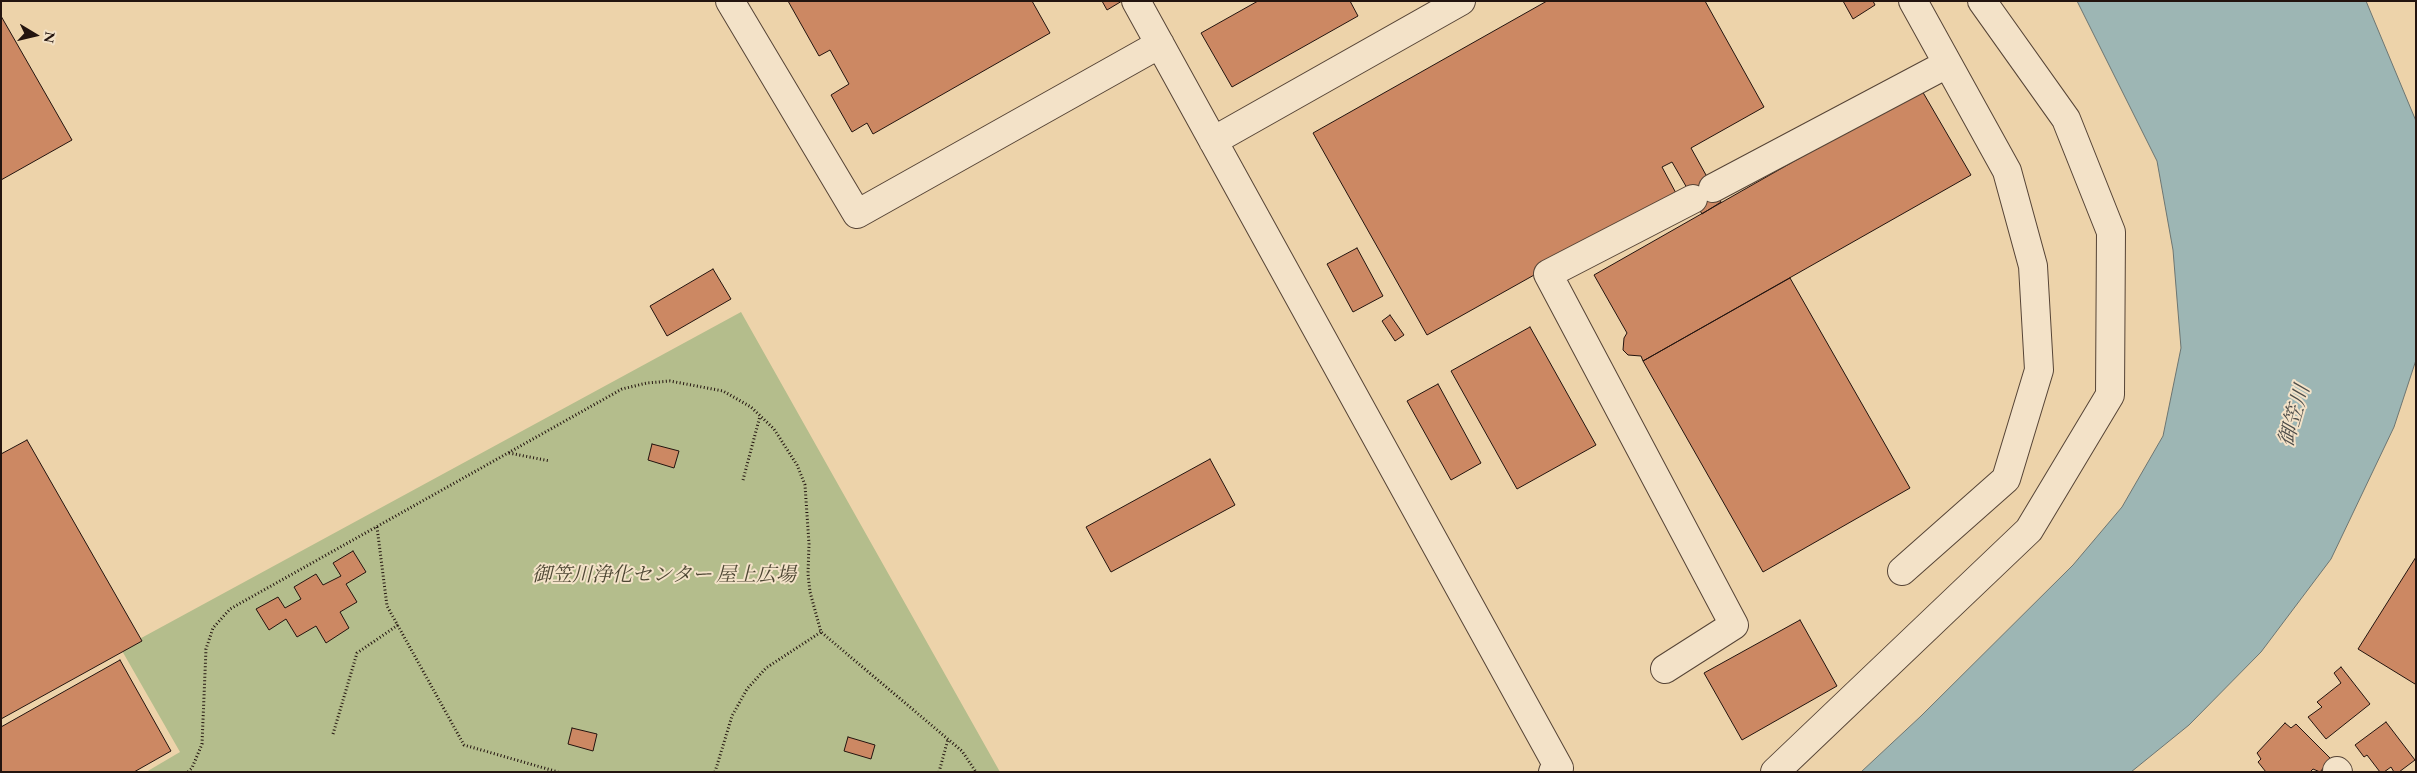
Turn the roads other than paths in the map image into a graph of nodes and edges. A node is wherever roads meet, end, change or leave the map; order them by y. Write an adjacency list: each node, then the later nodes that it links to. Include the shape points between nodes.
1 (730, 1): 6 (street, via 857,214)
2 (1136, 1): 6 (street)
3 (1461, 1): 8 (street)
4 (1913, 1): 7 (street)
5 (1982, 1): 12 (street, via 2066,119 2111,232 2110,395 2028,530)
6 (1160, 44): 8 (street)
7 (1947, 64): 9 (street, via 2007,171 2033,266 2039,370 2006,479); 10 (street, via 1548,274 1734,625)
8 (1213, 141): 11 (street, via 1558,768)
9 (1902, 571)
10 (1665, 669)
11 (1553, 772)
12 (1775, 772)

